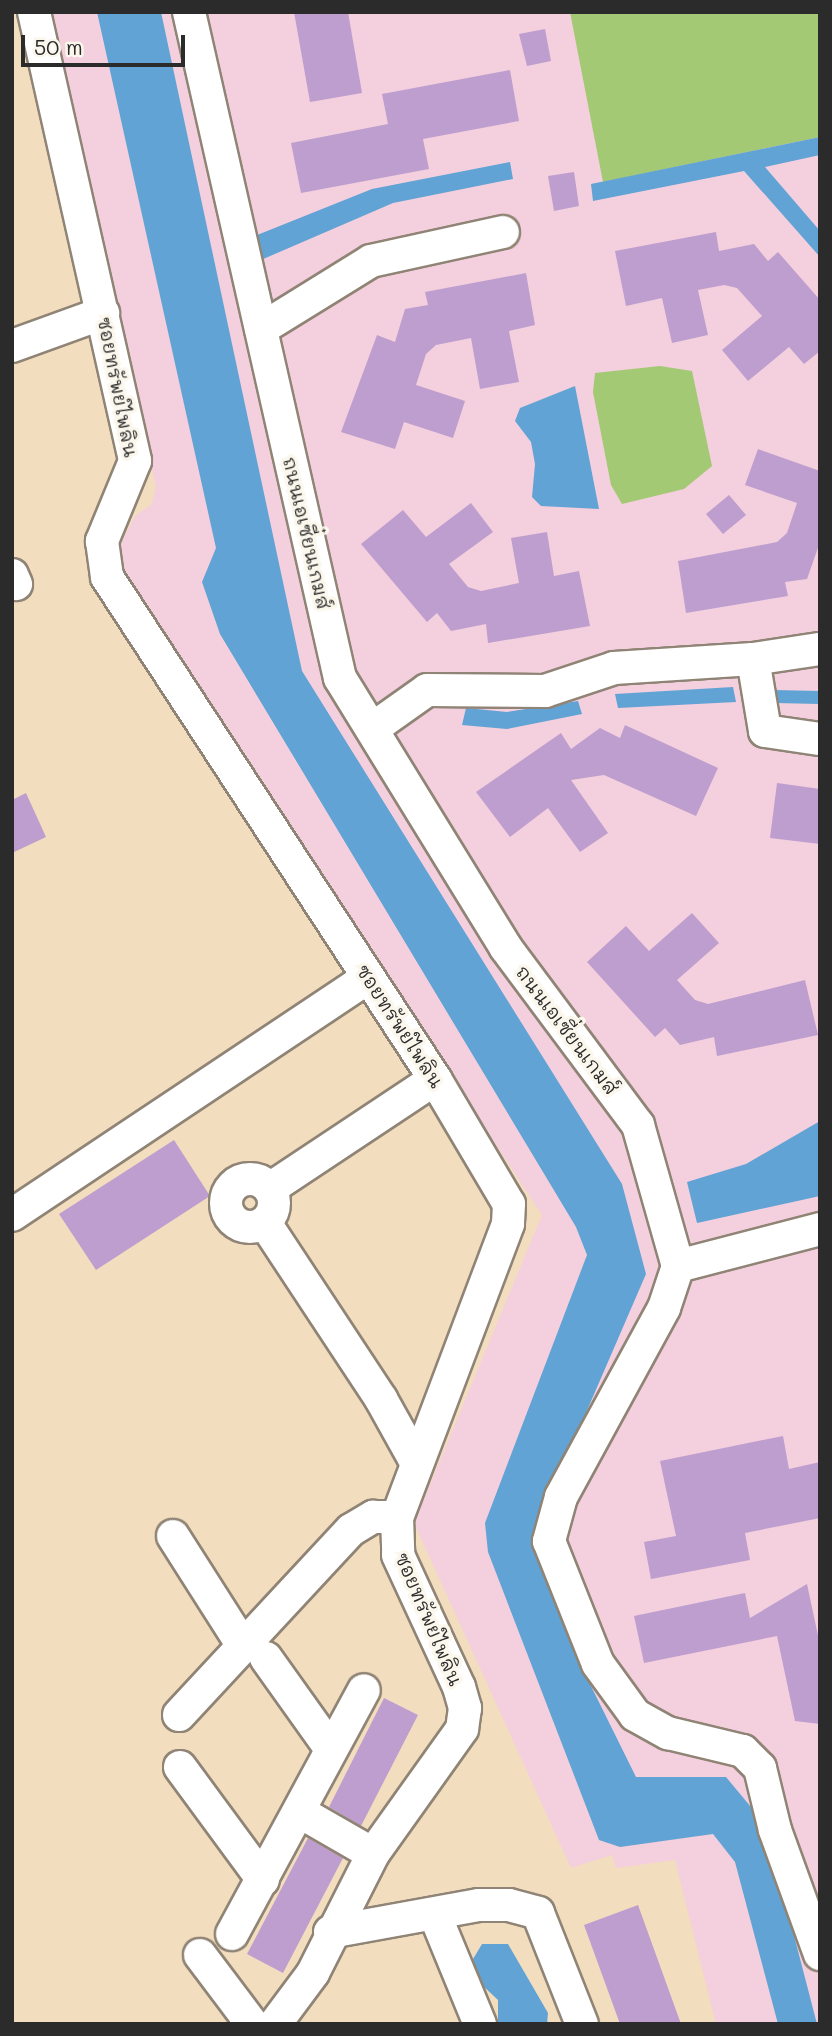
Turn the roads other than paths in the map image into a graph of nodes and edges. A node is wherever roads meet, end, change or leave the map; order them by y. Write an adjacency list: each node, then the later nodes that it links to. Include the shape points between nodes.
1 (34, 12): 4 (street, ซอยทรัพย์ไพลิน)
2 (188, 12): 5 (street, ถนนเอเซี่ยนเกมส์)
3 (503, 232): 5 (street, via 371,261)
4 (103, 313): 6 (street); 11 (street, ซอยทรัพย์ไพลิน, via 135,461 102,541 107,577)
5 (261, 329): 9 (street, ถนนเอเซี่ยนเกมส์, via 340,678)
6 (12, 346)
7 (820, 649): 8 (street)
8 (753, 659): 9 (street, via 614,668 545,691 427,690); 10 (street, via 765,731)
9 (372, 729): 17 (street, ถนนเอเซี่ยนเกมส์, via 506,948 638,1125)
10 (820, 739)
11 (368, 978): 12 (street, ซอยทรัพย์ไพลิน); 14 (street)
12 (435, 1079): 13 (street); 18 (street, ซอยทรัพย์ไพลิน, via 509,1205 508,1224)
13 (271, 1188): 15 (street, via 275,1206); 15 (street, via 254,1178 235,1182 225,1200 232,1220 248,1227)
14 (12, 1215)
15 (265, 1223): 18 (street, via 381,1399)
16 (820, 1229): 17 (street)
17 (678, 1266): 32 (street, via 664,1308 561,1497 550,1541 598,1664 635,1715 668,1733 743,1751 760,1768 775,1830)
18 (416, 1462): 19 (street, ซอยทรัพย์ไพลิน)
19 (397, 1517): 21 (street, via 373,1517 351,1530); 27 (street, ซอยทรัพย์ไพลิน, via 398,1555 465,1708 462,1729)
20 (173, 1536): 21 (street)
21 (254, 1652): 23 (street); 24 (street)
22 (364, 1690): 24 (street)
23 (178, 1715)
24 (331, 1749): 26 (street)
25 (180, 1767): 28 (street)
26 (300, 1812): 27 (street); 28 (street)
27 (373, 1854): 30 (street, ซอยทรัพย์ไพลิน)
28 (263, 1880): 31 (street)
29 (435, 1914): 30 (street); 36 (street); 37 (street, via 479,1905 509,1905 538,1913)
30 (330, 1932): 35 (street, ซอยทรัพย์ไพลิน, via 313,1973)
31 (232, 1934)
32 (820, 1954)
33 (200, 1955): 34 (street)
34 (252, 2024)
35 (275, 2024)
36 (480, 2024)
37 (582, 2024)

